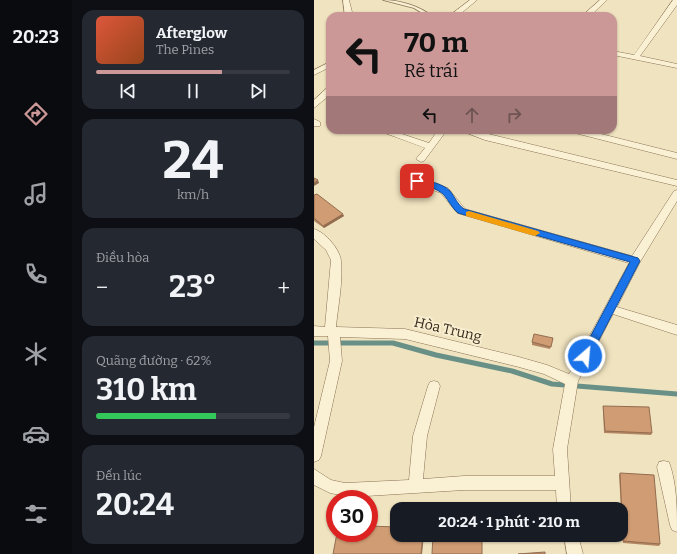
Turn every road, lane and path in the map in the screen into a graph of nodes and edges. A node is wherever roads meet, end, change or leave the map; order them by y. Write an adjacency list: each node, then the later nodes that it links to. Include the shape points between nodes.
1 (346, 0): 6 (street)
2 (385, 0): 7 (lane, via 415,7)
3 (474, 0): 8 (street)
4 (604, 0): 9 (street)
5 (677, 0): 11 (street)
6 (348, 12)
7 (423, 12)
8 (458, 12)
9 (590, 12)
10 (617, 54): 11 (street)
11 (636, 57): 13 (street)
12 (326, 66): 14 (street)
13 (677, 66)
14 (314, 73)
15 (326, 97): 16 (street)
16 (314, 106)
17 (393, 134): 21 (street)
18 (440, 134): 21 (street)
19 (476, 134): 25 (street)
20 (590, 134): 22 (street)
21 (429, 146): 23 (street)
22 (677, 156)
23 (421, 159)
24 (417, 181): 28 (street, via 447,193 461,211)
25 (677, 183)
26 (677, 193): 28 (street)
27 (314, 232): 32 (street, via 334,253 336,260)
28 (635, 261): 29 (street)
29 (610, 309): 30 (street); 33 (street)
30 (677, 330)
31 (314, 331): 32 (street, Hòa Trung)
32 (333, 336): 33 (street, Hòa Trung, via 405,334 519,362); 35 (street, via 336,361)
33 (572, 380): 38 (street, via 560,449)
34 (434, 386): 39 (street, via 420,436)
35 (314, 456)
36 (664, 467): 41 (street)
37 (314, 476): 39 (street, via 323,484 335,489)
38 (562, 483): 39 (street); 40 (street)
39 (415, 486)
40 (563, 502)
41 (677, 525)
42 (572, 542): 43 (street)
43 (575, 554)

